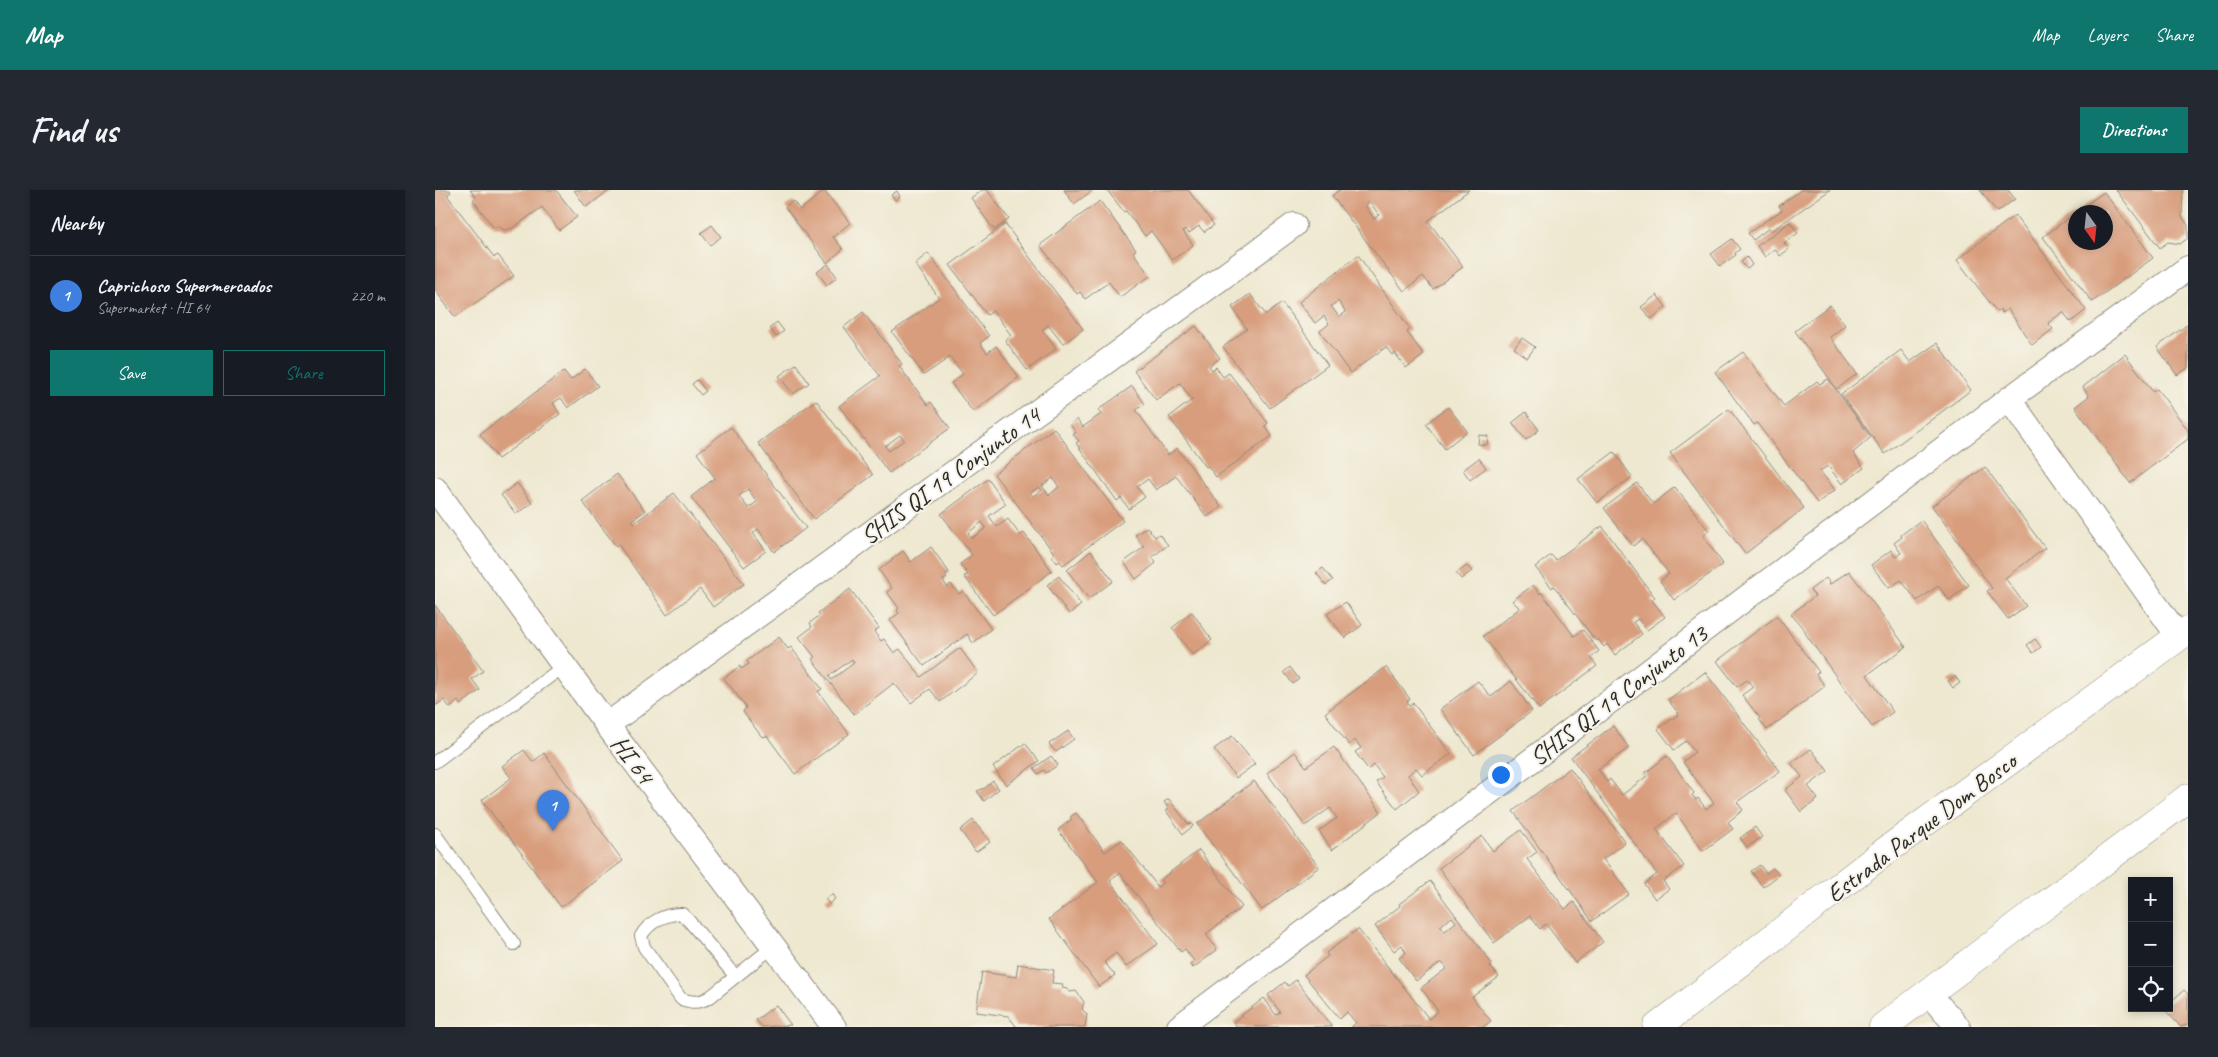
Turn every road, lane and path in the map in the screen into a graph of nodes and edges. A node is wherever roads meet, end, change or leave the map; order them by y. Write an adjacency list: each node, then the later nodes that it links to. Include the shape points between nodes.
1 (1294, 225): 7 (street, SHIS QI 19 Conjunto 14)
2 (2188, 268): 3 (street, SHIS QI 19 Conjunto 13)
3 (2009, 399): 5 (street); 17 (street, SHIS QI 19 Conjunto 13)
4 (435, 489): 6 (street, HI 64)
5 (2184, 633): 15 (main road, Estrada Parque Dom Bosco, via 1883,853)
6 (564, 666): 7 (street, HI 64); 8 (lane)
7 (607, 726): 12 (street, HI 64)
8 (435, 762)
9 (2188, 798): 14 (main road)
10 (435, 834): 11 (lane)
11 (514, 944)
12 (774, 946): 13 (lane); 16 (street, HI 64)
13 (735, 976): 13 (lane, via 700,1002 681,999 644,947 641,936 645,929 665,915 682,914)
14 (1928, 993): 19 (main road); 20 (street)
15 (1681, 1016): 18 (main road, Estrada Parque Dom Bosco)
16 (834, 1027)
17 (1179, 1027)
18 (1657, 1027)
19 (1883, 1027)
20 (1958, 1027)

